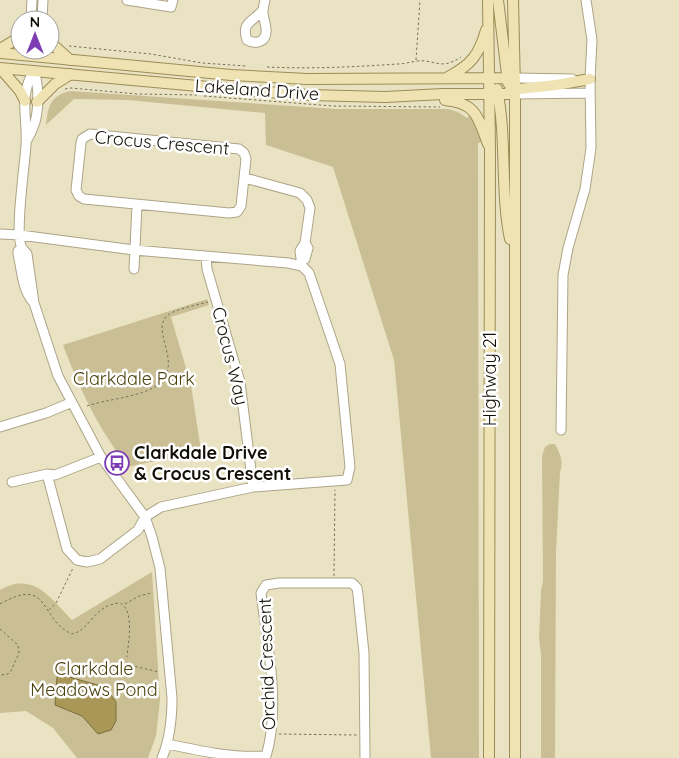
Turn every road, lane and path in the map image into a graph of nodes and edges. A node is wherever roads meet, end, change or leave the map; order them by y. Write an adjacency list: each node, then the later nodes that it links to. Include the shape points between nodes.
1 (127, 0): 2 (street, via 171,7)
2 (173, 0)
3 (265, 0): 9 (street)
4 (420, 0): 18 (path)
5 (488, 0): 10 (main road, Highway 21)
6 (498, 0): 27 (main road)
7 (513, 0): 27 (main road, Highway 21)
8 (586, 0): 28 (street, via 592,40)
9 (262, 11)
10 (489, 20): 25 (main road, via 476,56 464,68); 26 (main road, Highway 21)
11 (65, 45): 19 (path)
12 (60, 51): 17 (main road)
13 (464, 55): 18 (path, via 446,64)
14 (60, 58): 17 (main road, Lakeland Drive)
15 (20, 60): 22 (main road); 23 (main road)
16 (40, 60): 20 (main road)
17 (70, 60): 20 (main road); 25 (main road, Lakeland Drive, via 240,76)
18 (416, 61): 21 (path, via 337,68)
19 (247, 66)
20 (46, 67): 23 (main road); 24 (main road)
21 (264, 67)
22 (0, 68): 23 (main road, Lakeland Drive); 33 (main road)
23 (34, 71): 24 (main road, Lakeland Drive); 33 (street); 34 (street)
24 (71, 74): 32 (main road, Lakeland Drive, via 309,95); 34 (main road)
25 (445, 78): 26 (main road, Lakeland Drive)
26 (489, 78): 27 (main road, Lakeland Drive); 30 (main road, Highway 21)
27 (511, 78): 28 (street); 29 (main road, Highway 21)
28 (590, 79): 29 (main road, Lakeland Drive); 31 (street)
29 (513, 91): 30 (main road, Lakeland Drive); 31 (street); 43 (main road, Highway 21)
30 (495, 93): 32 (main road, Lakeland Drive); 36 (main road, Highway 21); 43 (main road, via 502,127 506,221)
31 (590, 93): 50 (street, via 589,167 563,275)
32 (415, 96): 36 (main road, via 460,101 473,110)
33 (25, 101): 35 (street)
34 (37, 102): 35 (street, via 35,122)
35 (26, 143): 40 (street)
36 (490, 150): 73 (main road, Highway 21)
37 (244, 178): 38 (street, Crocus Crescent, via 241,206 234,213); 38 (street, Crocus Crescent, via 246,159 239,149 97,135 82,139 77,193 84,199); 44 (street, Crocus Crescent, via 300,193 306,200 310,208 305,243 300,251)
38 (137, 205): 41 (street)
39 (0, 234): 40 (street)
40 (20, 235): 41 (street); 47 (street, via 22,248 27,254 34,303)
41 (134, 250): 42 (street); 45 (street)
42 (206, 257): 44 (street); 54 (street, Crocus Way, via 240,382)
43 (515, 260): 74 (main road, Highway 21)
44 (302, 264): 54 (street, via 309,274 340,364 350,467 346,480)
45 (134, 269)
46 (210, 301): 48 (path, via 170,314 164,320 162,332 169,362 167,373 159,384 109,402)
47 (70, 403): 49 (street); 51 (street)
48 (87, 406)
49 (0, 426)
50 (561, 430)
51 (101, 457): 52 (street, via 54,475); 56 (street)
52 (47, 474): 53 (street); 57 (street, via 64,542)
53 (12, 482)
54 (253, 487): 56 (street, via 161,507)
55 (334, 489): 58 (path)
56 (144, 517): 57 (street, via 138,530 100,558 86,562); 70 (street, via 160,568 172,698)
57 (77, 560): 62 (path, via 56,603)
58 (334, 577)
59 (151, 593): 61 (path)
60 (0, 604): 62 (path, via 27,593 36,597)
61 (125, 605): 62 (path, via 116,603 98,611 80,632 72,634 60,627); 64 (path, via 130,623)
62 (48, 610)
63 (0, 629): 67 (path, via 19,649 18,658 8,674)
64 (126, 658)
65 (126, 662): 66 (path)
66 (159, 672)
67 (0, 675)
68 (277, 734): 69 (path)
69 (361, 735)
70 (168, 744): 71 (street); 72 (street, Orchid Crescent, via 220,755 266,756 271,734 272,691 261,593 266,585 279,582 352,583 357,588 364,653)
71 (162, 758)
72 (366, 758)
73 (489, 758)
74 (515, 758)

